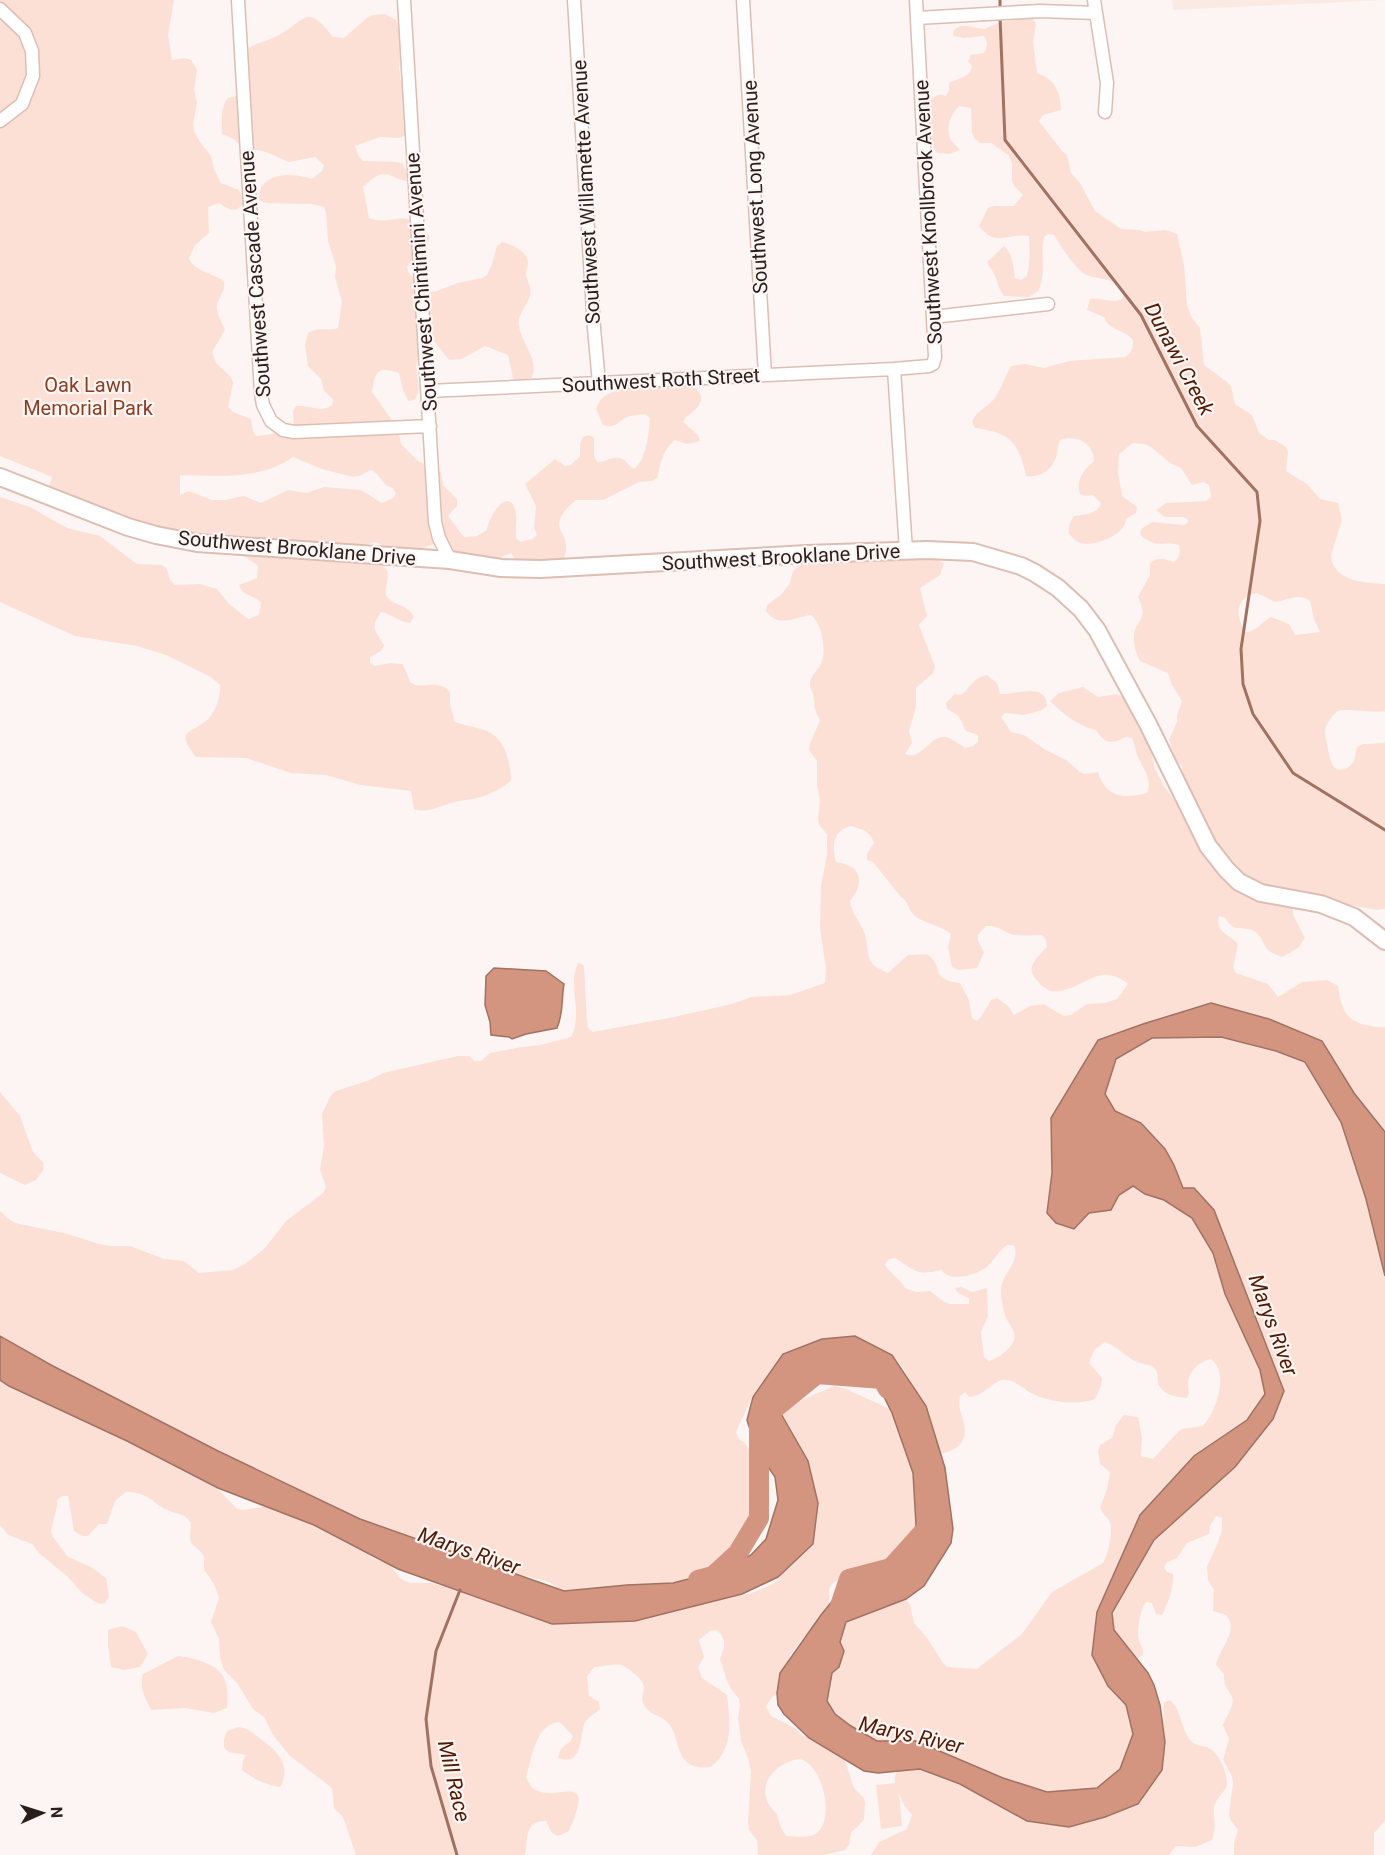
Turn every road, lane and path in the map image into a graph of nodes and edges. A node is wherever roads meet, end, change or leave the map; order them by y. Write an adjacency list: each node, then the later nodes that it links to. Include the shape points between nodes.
1 (237, 0): 18 (street, Southwest Cascade Avenue, via 261,393 266,413 276,426 294,432)
2 (404, 0): 17 (street, Southwest Chintimini Avenue)
3 (574, 0): 16 (street, Southwest Willamette Avenue)
4 (743, 0): 15 (street, Southwest Long Avenue)
5 (916, 0): 9 (street, Southwest Knollbrook Avenue)
6 (1094, 0): 8 (street)
7 (0, 9): 11 (street, via 26,33 32,51 33,76 22,104)
8 (1096, 14): 9 (street, via 1040,11); 10 (street, via 1107,83)
9 (917, 18): 13 (street, Southwest Knollbrook Avenue)
10 (1105, 112)
11 (0, 122)
12 (1048, 304): 13 (street)
13 (933, 317): 14 (street, Southwest Knollbrook Avenue, via 933,364)
14 (894, 369): 15 (street, Southwest Roth Street); 20 (street)
15 (765, 375): 16 (street, Southwest Roth Street)
16 (599, 383): 17 (street, Southwest Roth Street)
17 (429, 391): 18 (street, Southwest Chintimini Avenue)
18 (430, 426): 21 (street, Southwest Chintimini Avenue, via 435,522)
19 (0, 477): 21 (street, Southwest Brooklane Drive, via 128,527 166,537 223,546)
20 (906, 551): 21 (street, Southwest Brooklane Drive, via 541,569); 22 (street, Southwest Brooklane Drive, via 984,555 1028,570 1058,588 1097,630 1208,846 1226,869 1239,882 1261,893 1321,904 1354,917)
21 (450, 560)
22 (1385, 941)

